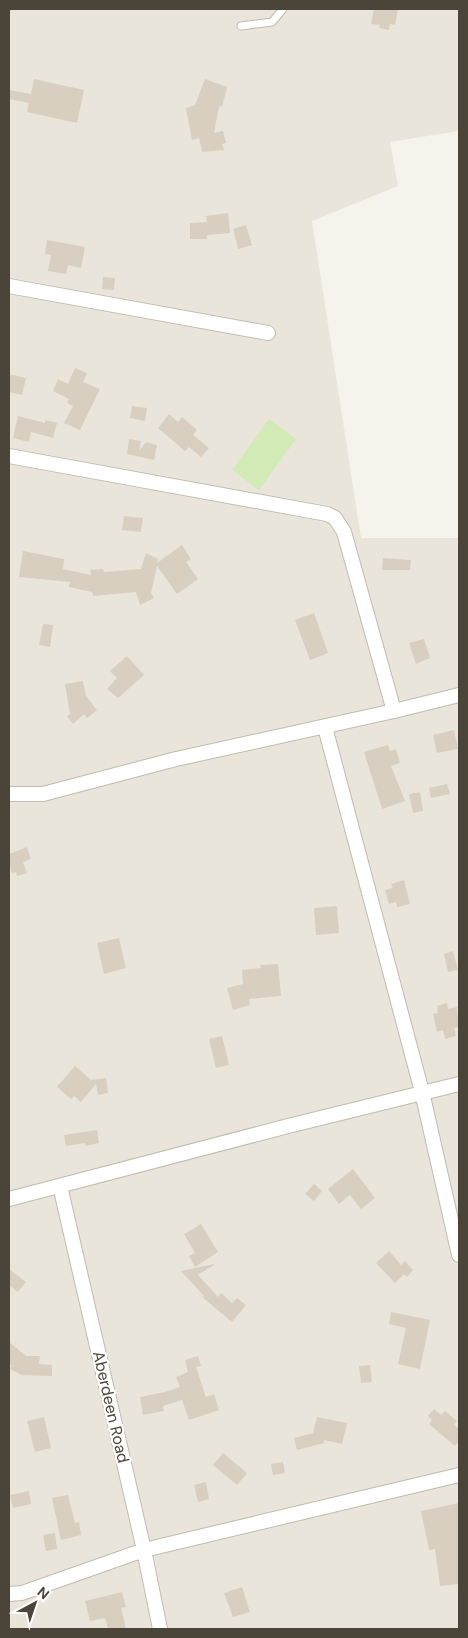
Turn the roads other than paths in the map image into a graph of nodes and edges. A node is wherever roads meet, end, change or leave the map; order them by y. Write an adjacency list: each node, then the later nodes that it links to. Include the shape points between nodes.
1 (283, 9): 2 (lane, via 272,22)
2 (241, 26)
3 (9, 286): 4 (street)
4 (268, 333)
5 (9, 456): 7 (street, via 335,518 344,532)
6 (459, 695): 7 (street)
7 (394, 711): 8 (street)
8 (325, 727): 9 (street, via 176,759 43,794); 11 (street)
9 (9, 794)
10 (459, 1084): 11 (street)
11 (422, 1092): 12 (street); 14 (street)
12 (60, 1186): 13 (street); 16 (street, Aberdeen Road)
13 (9, 1199)
14 (459, 1254)
15 (459, 1475): 16 (street)
16 (144, 1550): 17 (street, via 22,1594); 18 (street, Aberdeen Road)
17 (9, 1594)
18 (160, 1629)

